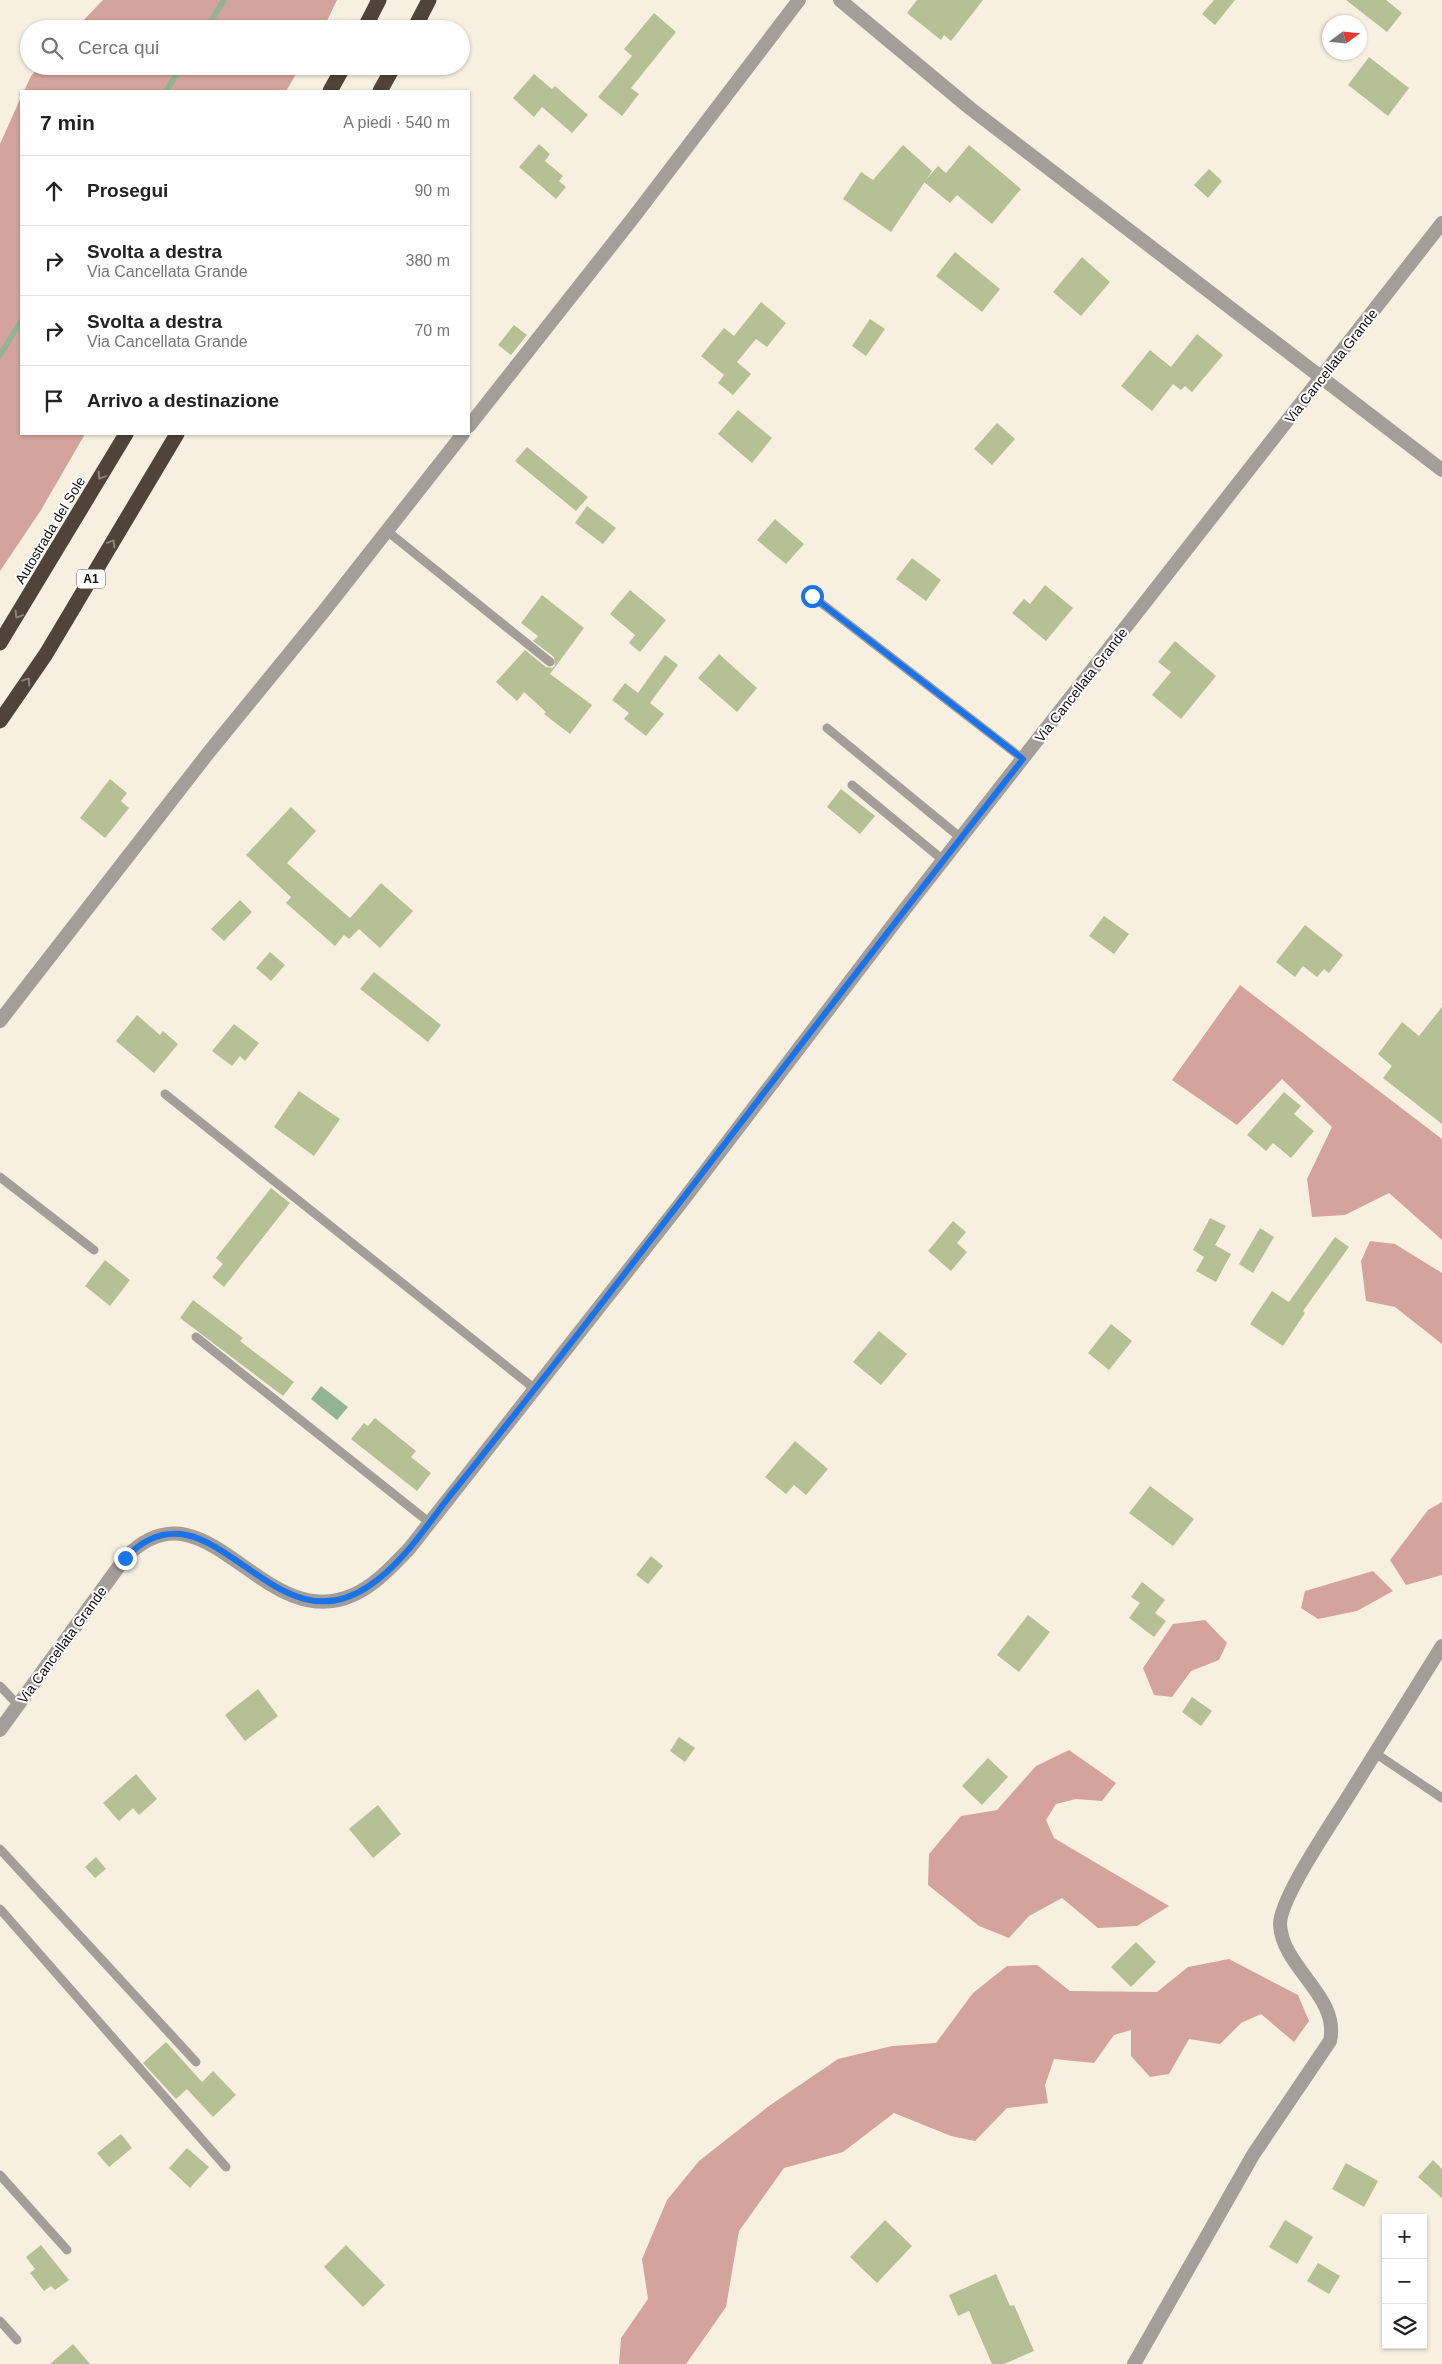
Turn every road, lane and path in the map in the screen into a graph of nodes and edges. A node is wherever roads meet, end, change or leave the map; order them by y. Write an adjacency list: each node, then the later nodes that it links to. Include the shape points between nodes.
1 (379, 0): 5 (highway)
2 (429, 0): 6 (highway)
3 (799, 0): 13 (street)
4 (840, 0): 12 (street, via 971,109)
5 (369, 20)
6 (419, 20)
7 (339, 75): 9 (highway)
8 (389, 75): 10 (highway)
9 (331, 90)
10 (381, 90)
11 (1442, 223): 12 (street, Via Cancellata Grande)
12 (1322, 378): 17 (street); 24 (street, Via Cancellata Grande)
13 (470, 425)
14 (125, 435): 20 (highway, Autostrada del Sole, one-way to 20)
15 (177, 435): 22 (highway, A1, one-way to 15, via 46,654)
16 (462, 435): 18 (street)
17 (1442, 470)
18 (386, 531): 21 (lane); 28 (street, via 208,752)
19 (812, 596): 24 (lane)
20 (0, 643)
21 (550, 662)
22 (0, 721)
23 (827, 728): 26 (lane)
24 (1023, 759): 26 (street, Via Cancellata Grande)
25 (852, 785): 27 (lane)
26 (961, 838): 27 (street, Via Cancellata Grande)
27 (943, 860): 33 (street, Via Cancellata Grande)
28 (0, 1021)
29 (165, 1094): 33 (lane)
30 (0, 1177): 31 (lane)
31 (94, 1250)
32 (196, 1337): 34 (lane)
33 (535, 1389): 34 (street, Via Cancellata Grande)
34 (430, 1523): 37 (street, Via Cancellata Grande, via 409,1549 369,1586 353,1595 326,1601 296,1597 276,1589 214,1545 194,1535 172,1534 151,1539 125,1558)
35 (1442, 1646): 39 (street)
36 (0, 1686): 37 (lane)
37 (18, 1705): 38 (street, Via Cancellata Grande)
38 (0, 1730)
39 (1375, 1753): 40 (lane); 49 (street, via 1302,1870 1280,1921 1293,1960 1327,2010 1332,2031 1330,2041 1253,2155)
40 (1442, 1798)
41 (0, 1848): 43 (lane)
42 (0, 1909): 44 (lane)
43 (196, 2062)
44 (226, 2167)
45 (0, 2174): 46 (lane)
46 (67, 2250)
47 (0, 2321): 48 (lane)
48 (17, 2340)
49 (1134, 2364)

